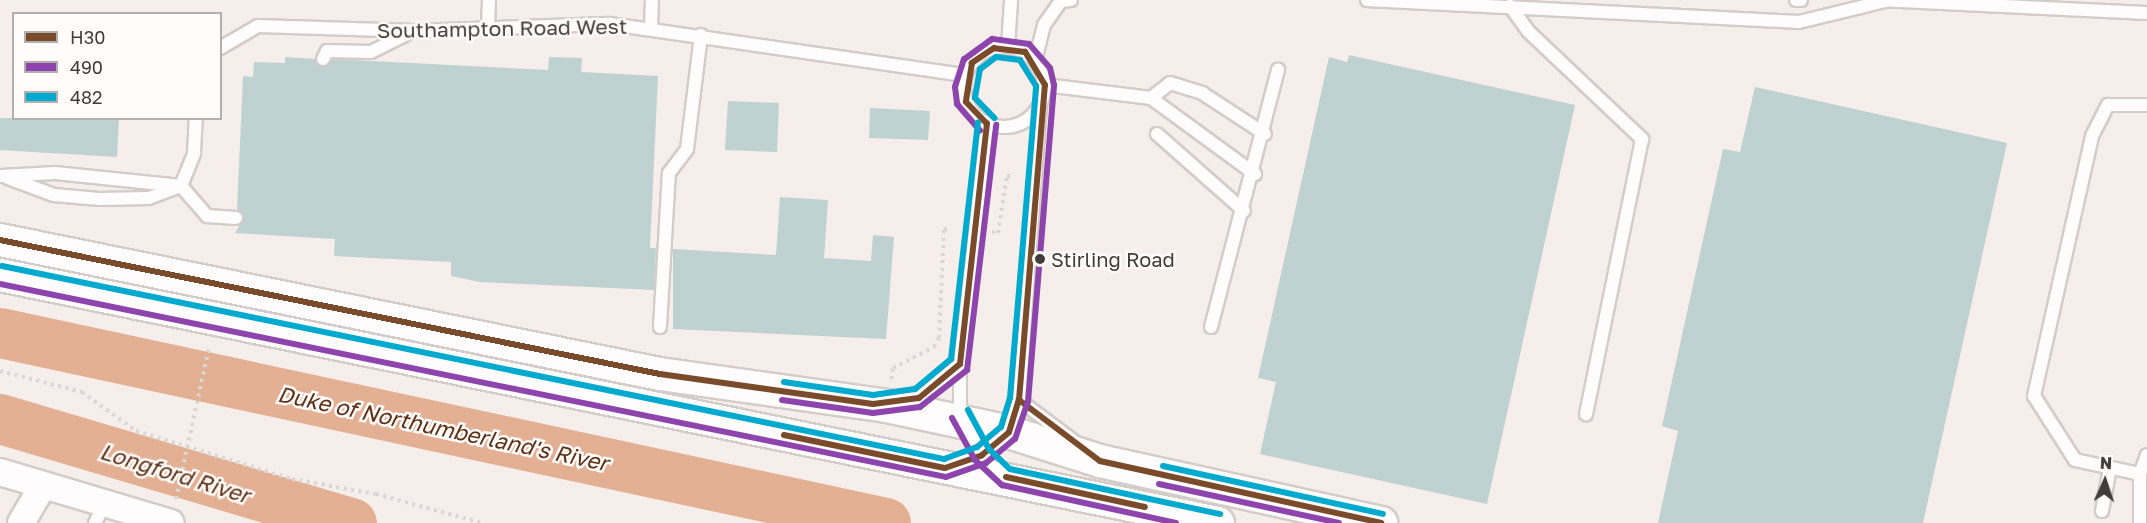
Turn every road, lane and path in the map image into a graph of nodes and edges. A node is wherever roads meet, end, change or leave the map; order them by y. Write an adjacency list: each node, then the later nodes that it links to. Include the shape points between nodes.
1 (489, 0): 12 (lane)
2 (652, 0): 11 (lane)
3 (1011, 0): 15 (lane)
4 (1071, 0): 18 (lane, via 1061,1 1044,25)
5 (1367, 0): 9 (lane)
6 (1796, 0): 7 (lane)
7 (1801, 0)
8 (1883, 1): 9 (lane, via 1799,22); 10 (lane)
9 (1510, 6): 46 (lane, via 1529,32 1642,140)
10 (2147, 13)
11 (651, 27): 12 (lane, Southampton Road West); 14 (lane, Southampton Road West)
12 (488, 28): 13 (lane, Southampton Road West)
13 (414, 30): 16 (lane, Southampton Road West, via 258,26); 17 (lane, via 371,52 327,51)
14 (701, 35): 20 (lane, Southampton Road West); 39 (lane, via 687,149 669,173)
15 (1008, 46): 18 (lane); 20 (lane, via 982,53)
16 (222, 47)
17 (323, 59)
18 (1035, 61): 21 (lane)
19 (1278, 70): 28 (lane)
20 (965, 75): 26 (lane, via 966,102)
21 (1045, 85): 22 (lane); 24 (lane)
22 (1151, 98): 28 (lane, via 1170,83 1202,93); 29 (lane)
23 (2147, 105): 54 (lane, via 2108,105 2092,136 2034,396 2075,460)
24 (1040, 107): 26 (lane, via 1013,127); 44 (lane)
25 (196, 120): 32 (lane, via 194,153)
26 (987, 124): 42 (lane)
27 (1157, 134): 33 (lane)
28 (1265, 134): 29 (lane)
29 (1255, 174): 33 (lane)
30 (1, 175): 32 (lane, via 138,178); 32 (lane, via 54,195 99,199 149,198)
31 (1012, 176): 36 (path, via 1007,176 998,233)
32 (181, 186): 34 (lane, via 207,216)
33 (1244, 211): 40 (lane)
34 (236, 218)
35 (950, 229): 45 (path, via 944,229 939,338 934,347 893,368)
36 (989, 232)
37 (0, 240): 45 (street, via 660,374)
38 (0, 275): 53 (street)
39 (660, 327)
40 (1211, 327)
41 (208, 348): 49 (path)
42 (960, 364): 45 (lane, via 919,398); 47 (lane)
43 (0, 371): 49 (path, via 82,392 136,431)
44 (1019, 400): 48 (lane); 52 (lane)
45 (880, 403): 47 (street)
46 (1586, 414)
47 (960, 422): 48 (street); 50 (lane)
48 (1008, 432): 50 (lane); 52 (street)
49 (186, 447): 61 (path); 63 (path, via 292,479 376,494)
50 (982, 455): 53 (lane); 57 (lane)
51 (2147, 455): 56 (lane)
52 (1100, 461): 65 (street)
53 (945, 468): 57 (street)
54 (2110, 468): 56 (lane); 59 (lane)
55 (0, 472): 58 (street)
56 (2140, 474): 66 (lane)
57 (1006, 477): 64 (street)
58 (42, 487): 60 (street); 62 (street)
59 (2102, 511)
60 (99, 514): 61 (street)
61 (173, 514)
62 (21, 523)
63 (482, 523)
64 (1218, 523)
65 (1381, 523)
66 (2140, 523)

